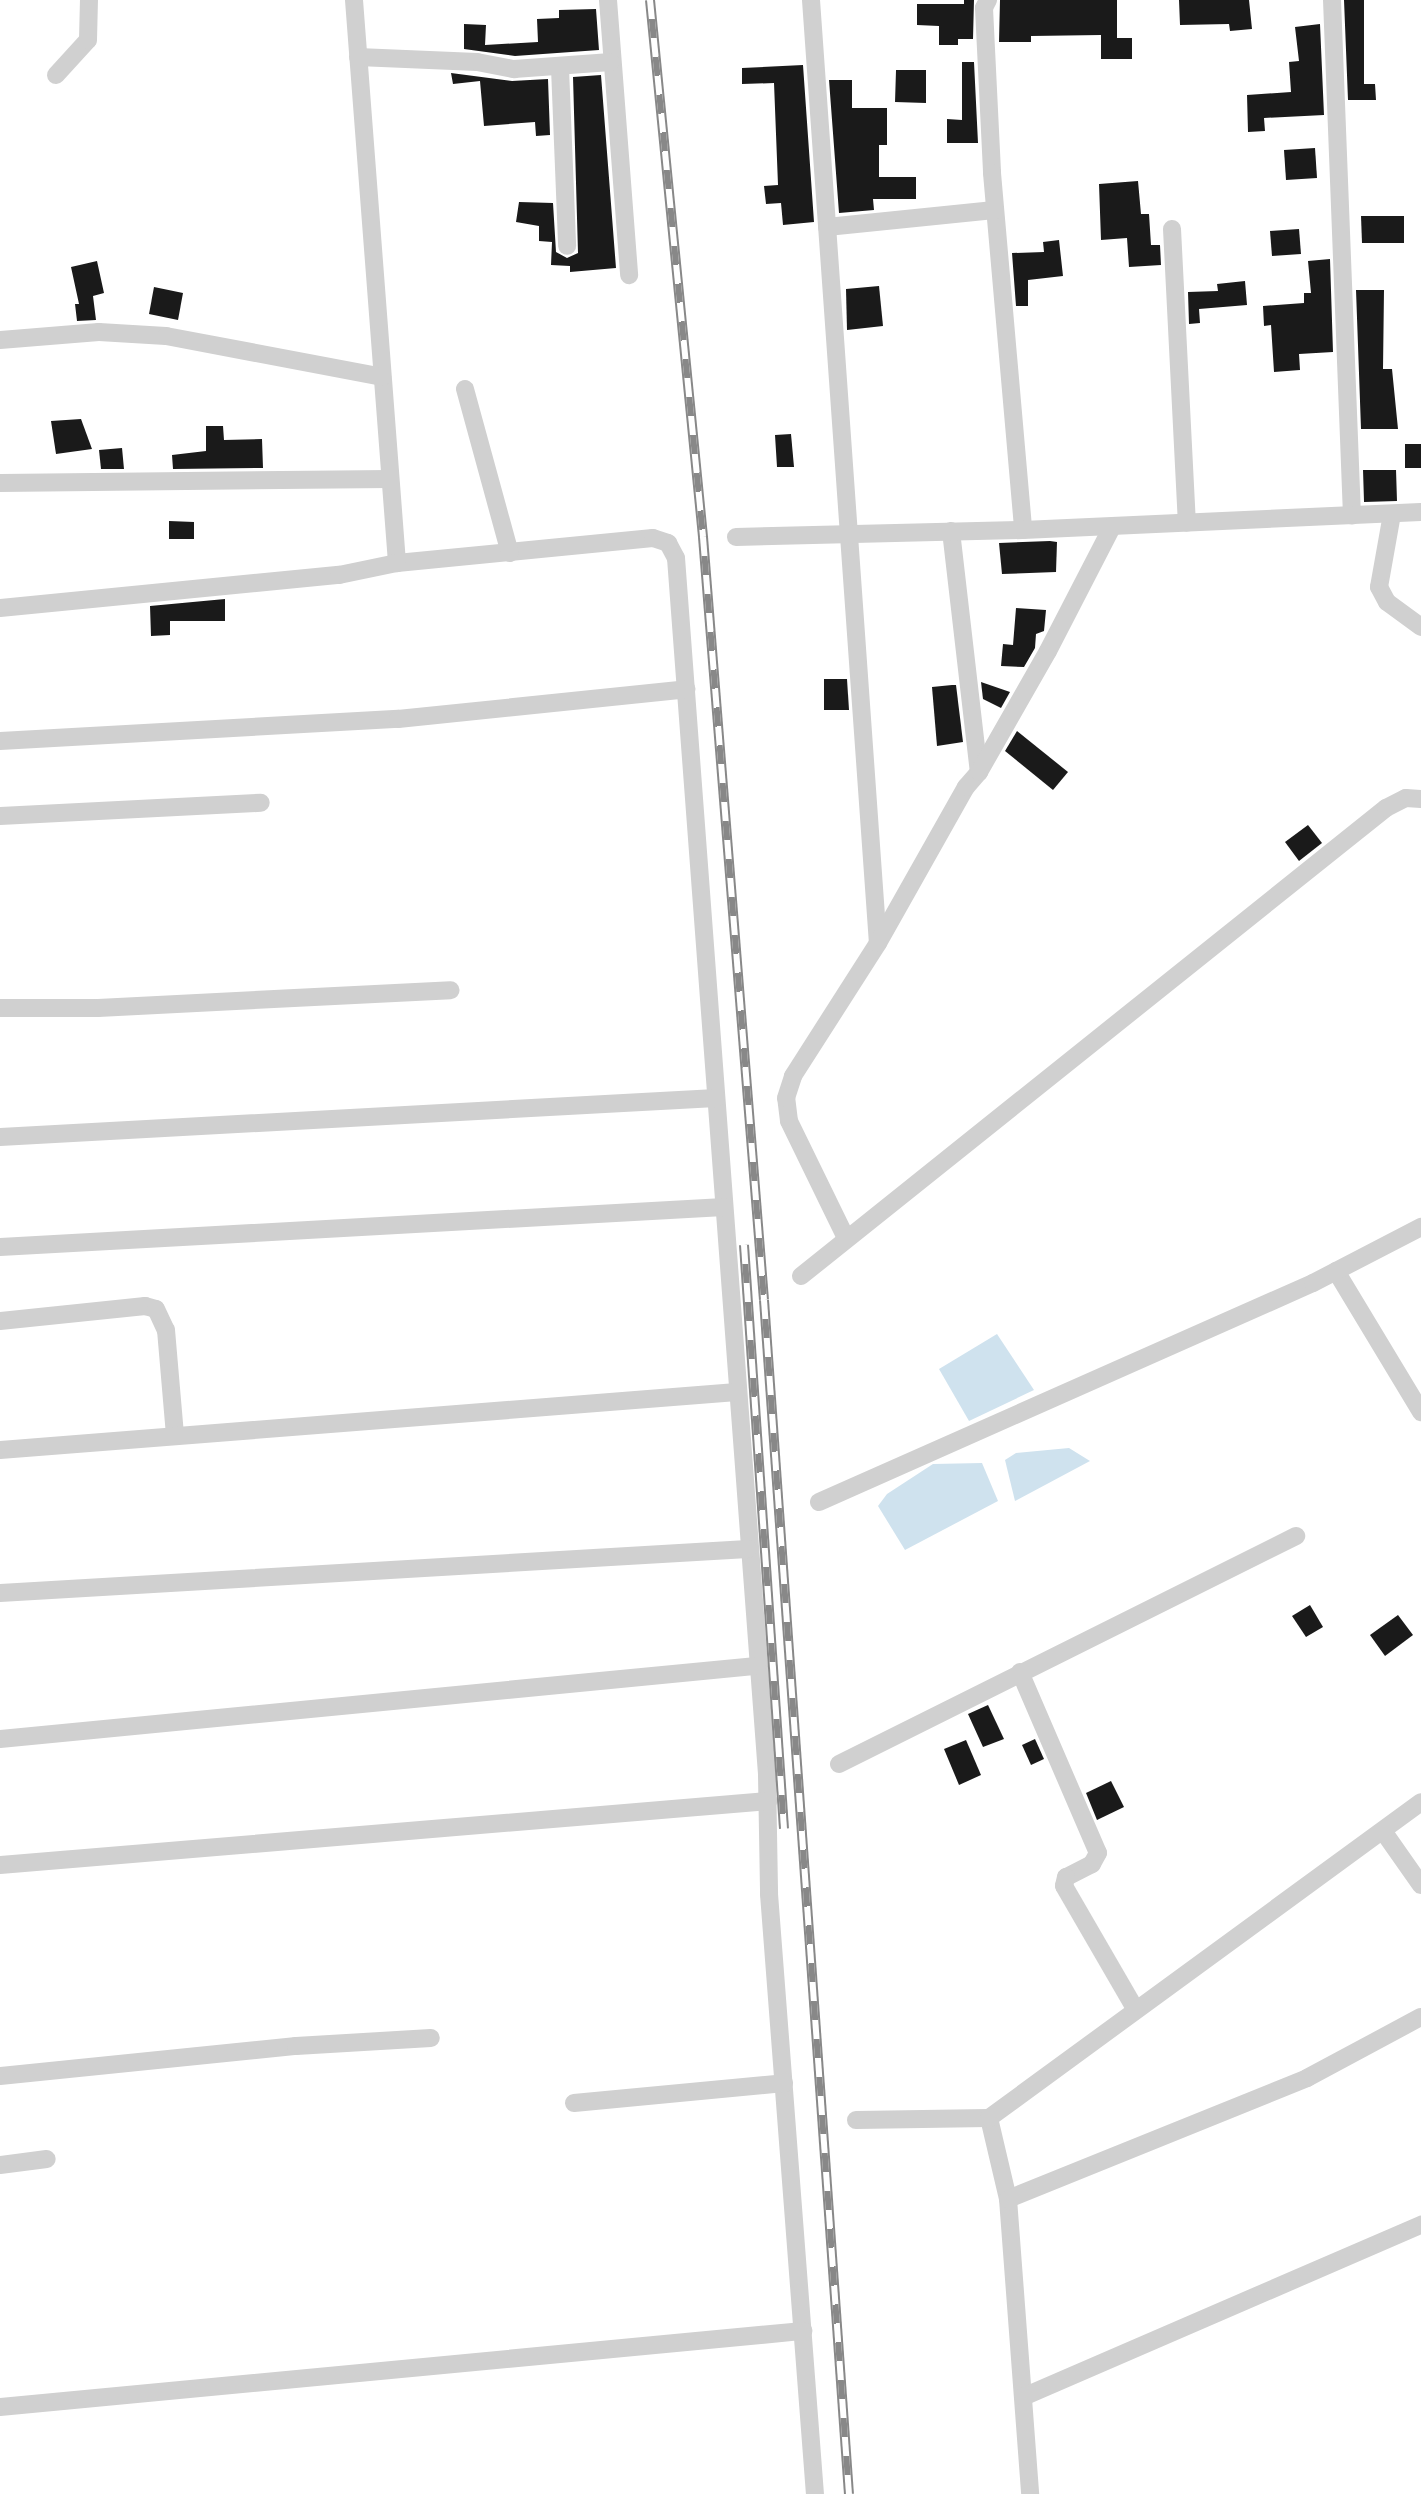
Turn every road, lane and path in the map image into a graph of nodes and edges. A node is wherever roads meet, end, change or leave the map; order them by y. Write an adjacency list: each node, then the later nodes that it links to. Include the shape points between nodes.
1 (90, 0): 10 (street, via 88,40)
2 (354, 0): 7 (street)
3 (608, 0): 8 (street)
4 (810, 0): 12 (street)
5 (988, 0): 11 (street)
6 (1332, 0): 23 (street)
7 (358, 57): 9 (street); 17 (street)
8 (611, 62): 9 (street); 15 (street)
9 (560, 68): 14 (street)
10 (56, 74)
11 (994, 210): 12 (street); 26 (street)
12 (827, 227): 28 (street)
13 (1172, 229): 24 (street)
14 (567, 246)
15 (629, 275)
16 (0, 340): 17 (street, via 98,332 166,336)
17 (382, 377): 19 (street)
18 (465, 389): 30 (street)
19 (390, 479): 20 (street); 31 (street)
20 (0, 483)
21 (1421, 512): 22 (street)
22 (1392, 514): 23 (street); 33 (street, via 1379,587 1387,602)
23 (1352, 516): 24 (street)
24 (1188, 524): 25 (street)
25 (1112, 526): 26 (street); 36 (street)
26 (1023, 530): 27 (street)
27 (951, 531): 28 (street); 36 (street)
28 (849, 534): 29 (street); 40 (street)
29 (736, 537)
30 (510, 553): 31 (street); 34 (street, via 653,538 668,543 676,558)
31 (397, 563): 32 (street, via 340,575)
32 (0, 608)
33 (1421, 627)
34 (686, 689): 35 (street, via 416,718); 43 (street)
35 (0, 741)
36 (979, 772): 40 (street)
37 (1421, 799): 47 (street, via 1386,808)
38 (261, 803): 39 (street)
39 (0, 816)
40 (878, 943): 47 (street, via 793,1076 786,1098 789,1121)
41 (450, 990): 42 (street)
42 (0, 1008)
43 (716, 1098): 44 (street); 45 (street)
44 (0, 1136)
45 (724, 1207): 48 (street); 52 (street)
46 (1421, 1227): 49 (street)
47 (846, 1238): 50 (street)
48 (0, 1247)
49 (1336, 1271): 53 (street); 56 (street)
50 (801, 1276)
51 (0, 1321): 54 (street, via 156,1309 166,1330)
52 (737, 1392): 54 (street); 58 (street)
53 (1421, 1412)
54 (175, 1436): 55 (street)
55 (0, 1450)
56 (819, 1502)
57 (1296, 1536): 61 (street)
58 (748, 1549): 59 (street); 60 (street)
59 (0, 1594)
60 (756, 1666): 62 (street); 64 (street)
61 (1020, 1672): 63 (street); 69 (street, via 1098,1853 1092,1864 1066,1877 1064,1886)
62 (0, 1739)
63 (839, 1764)
64 (768, 1801): 67 (street); 73 (street, via 768,1894)
65 (1421, 1802): 66 (street)
66 (1382, 1830): 68 (street); 69 (street)
67 (0, 1865)
68 (1421, 1886)
69 (1136, 2010): 75 (street)
70 (1421, 2017): 79 (street, via 1307,2078)
71 (431, 2038): 72 (street)
72 (0, 2076)
73 (784, 2083): 74 (street); 81 (street)
74 (574, 2103)
75 (990, 2118): 76 (street); 79 (street)
76 (856, 2120)
77 (47, 2159): 78 (street)
78 (0, 2165)
79 (1008, 2200): 82 (street)
80 (1421, 2225): 82 (street)
81 (803, 2331): 83 (street); 84 (street)
82 (1023, 2397): 85 (street)
83 (0, 2406)
84 (815, 2494)
85 (1030, 2494)

